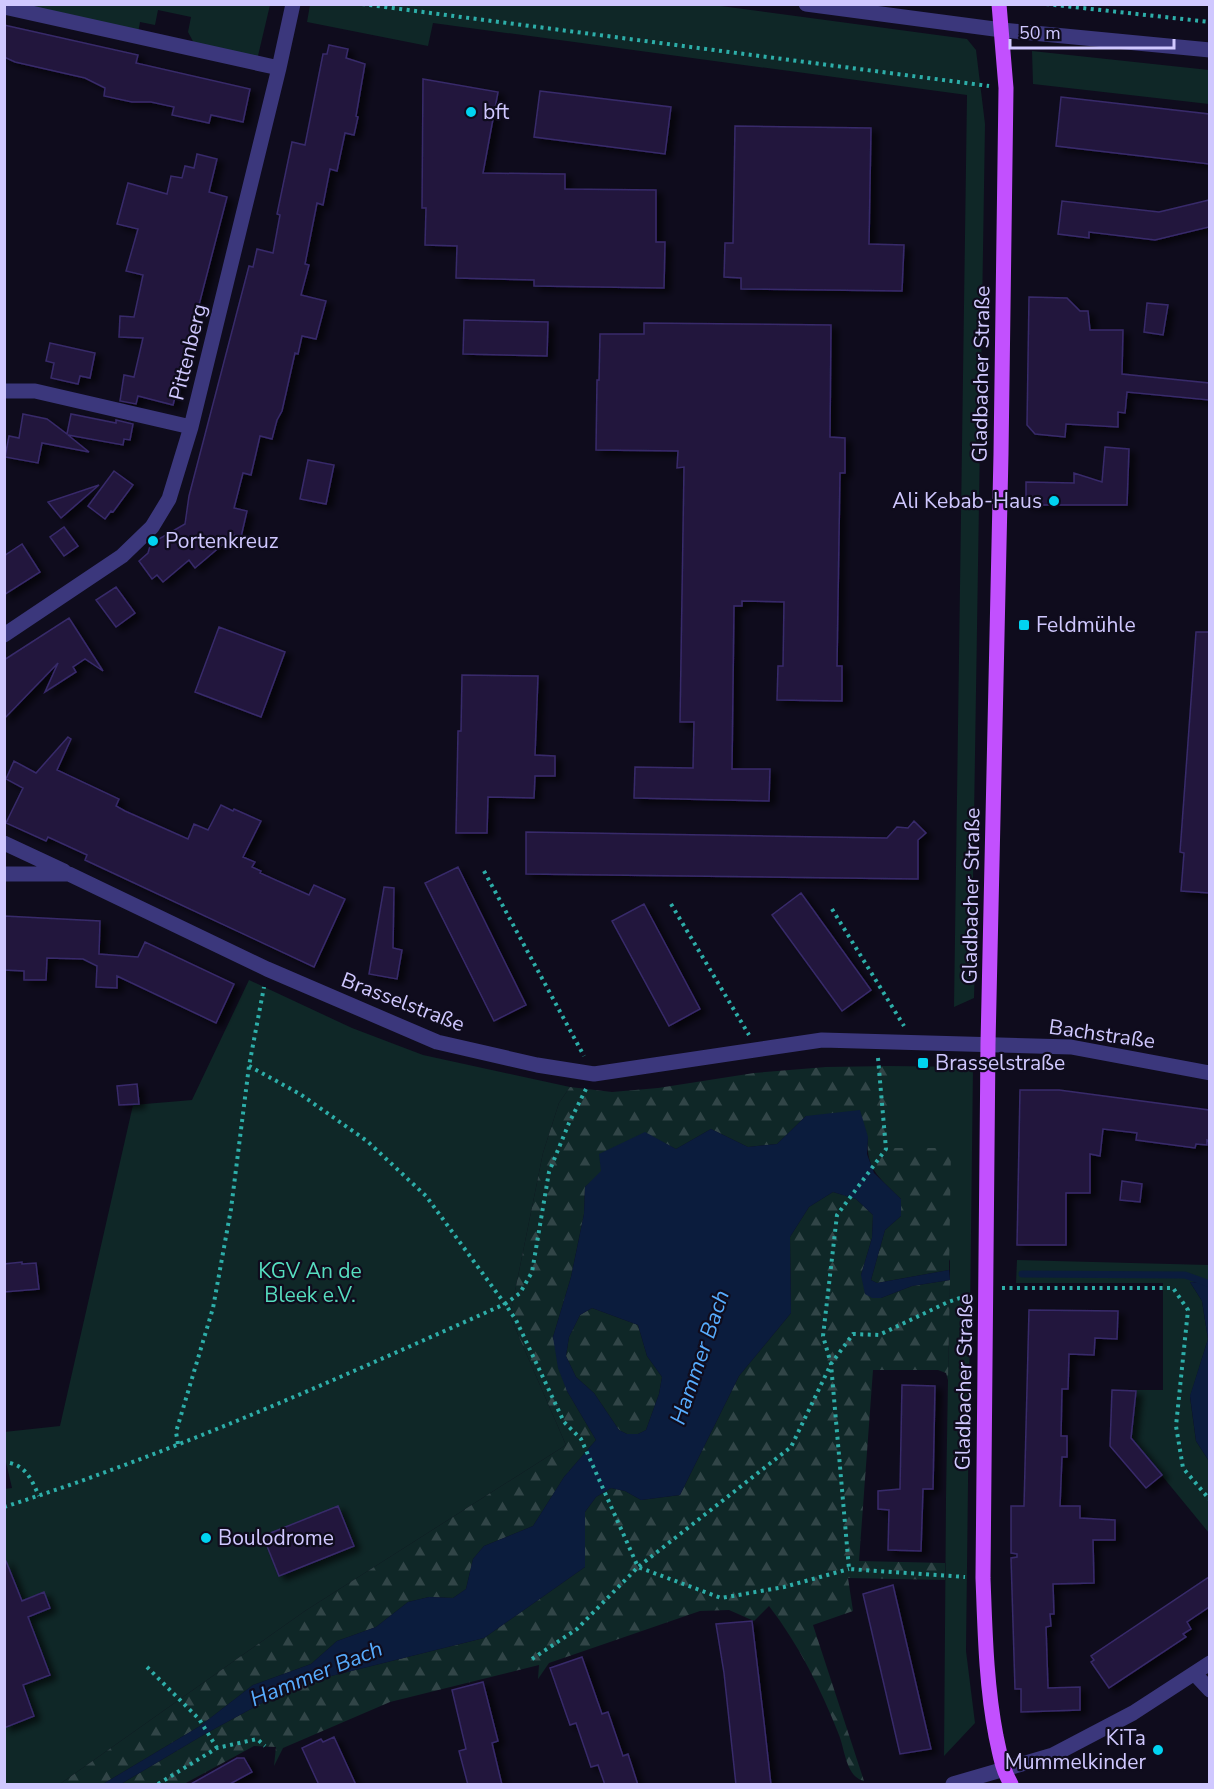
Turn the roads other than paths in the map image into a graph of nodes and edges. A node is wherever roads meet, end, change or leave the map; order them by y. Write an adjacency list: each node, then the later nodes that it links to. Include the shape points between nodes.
1 (293, 4): 7 (street, Pittenberg)
2 (806, 4): 5 (street)
3 (999, 4): 5 (main road, Gladbacher Straße)
4 (4, 7): 7 (street)
5 (1002, 30): 6 (street); 14 (main road, Gladbacher Straße, via 1006,88 1001,454)
6 (1209, 50)
7 (279, 68): 9 (street, Pittenberg)
8 (4, 391): 9 (street, via 35,391)
9 (191, 426): 10 (street, Pittenberg, via 169,499 152,527 122,556)
10 (4, 635)
11 (4, 843): 13 (street)
12 (4, 874): 13 (street, Brasselstraße)
13 (69, 874): 14 (street, Brasselstraße, via 267,969 437,1042 537,1065 594,1074 822,1040)
14 (988, 1044): 15 (street, Bachstraße, via 1071,1047); 19 (main road, Gladbacher Straße, via 983,1578 992,1706)
15 (1209, 1073)
16 (1209, 1663): 17 (street)
17 (1195, 1674): 18 (street); 19 (street, via 1133,1713 1053,1755)
18 (1209, 1690)
19 (1003, 1771): 20 (street); 21 (main road, Gladbacher Straße)
20 (953, 1785)
21 (1011, 1785)

